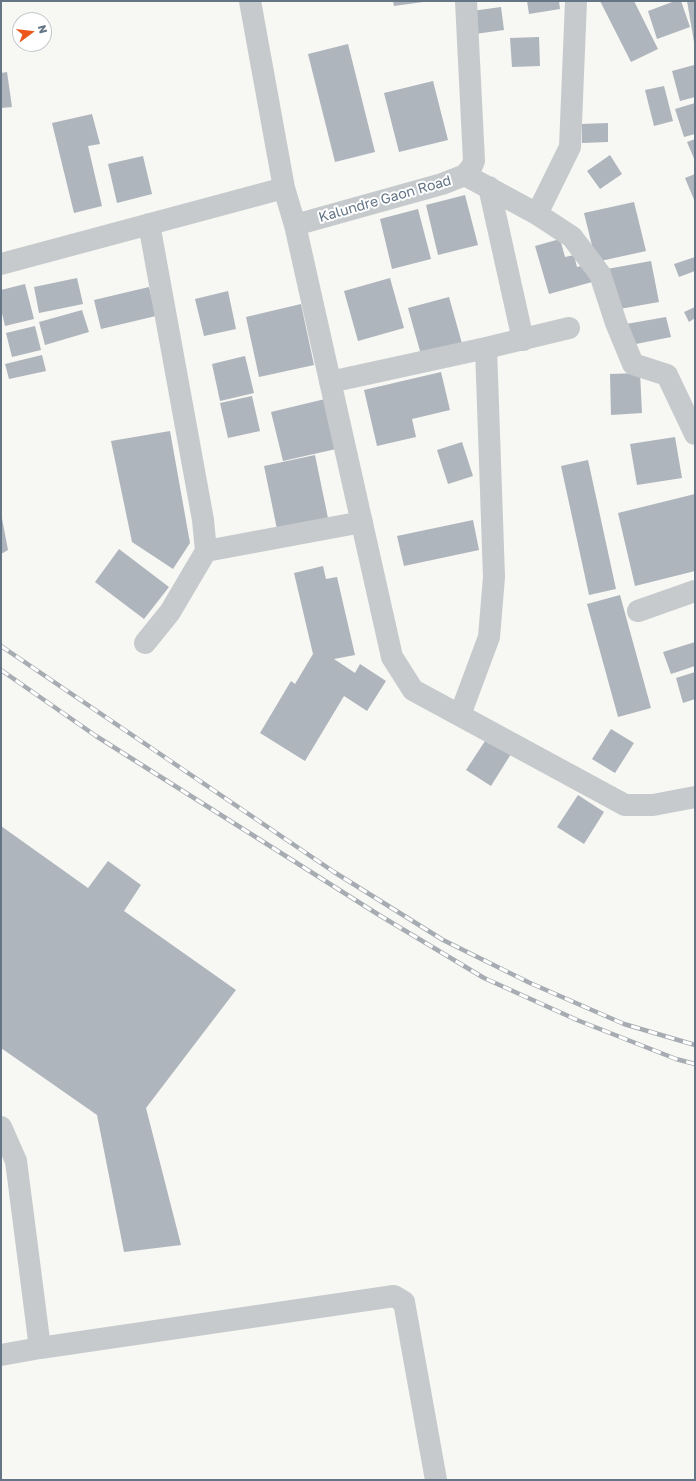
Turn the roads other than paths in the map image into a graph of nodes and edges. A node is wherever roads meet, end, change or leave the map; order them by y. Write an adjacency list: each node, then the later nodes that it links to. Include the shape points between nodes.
1 (250, 1): 6 (street)
2 (466, 1): 4 (street, Kalundre Gaon Road, via 474,161)
3 (576, 1): 7 (street, via 570,147)
4 (465, 175): 5 (street); 9 (street, Kalundre Gaon Road, via 442,184)
5 (489, 187): 7 (street); 12 (street)
6 (284, 188): 8 (street); 9 (street)
7 (537, 214): 15 (street, via 572,237 600,274 616,323 634,364 667,375)
8 (149, 224): 10 (street); 17 (street, via 203,520)
9 (295, 225): 14 (street)
10 (1, 264)
11 (569, 328): 12 (street)
12 (523, 340): 13 (street)
13 (486, 348): 14 (street); 21 (street, via 494,577 489,637)
14 (330, 382): 16 (street)
15 (695, 434)
16 (362, 522): 17 (street); 21 (street, via 392,657 413,690)
17 (206, 551): 20 (street, via 170,612)
18 (695, 591): 19 (street)
19 (638, 611)
20 (145, 643)
21 (460, 716): 22 (street, via 625,805 653,805)
22 (695, 797)
23 (1, 1127): 24 (street, via 16,1162)
24 (40, 1348): 25 (street); 26 (street, via 394,1296 404,1302)
25 (1, 1355)
26 (436, 1480)

